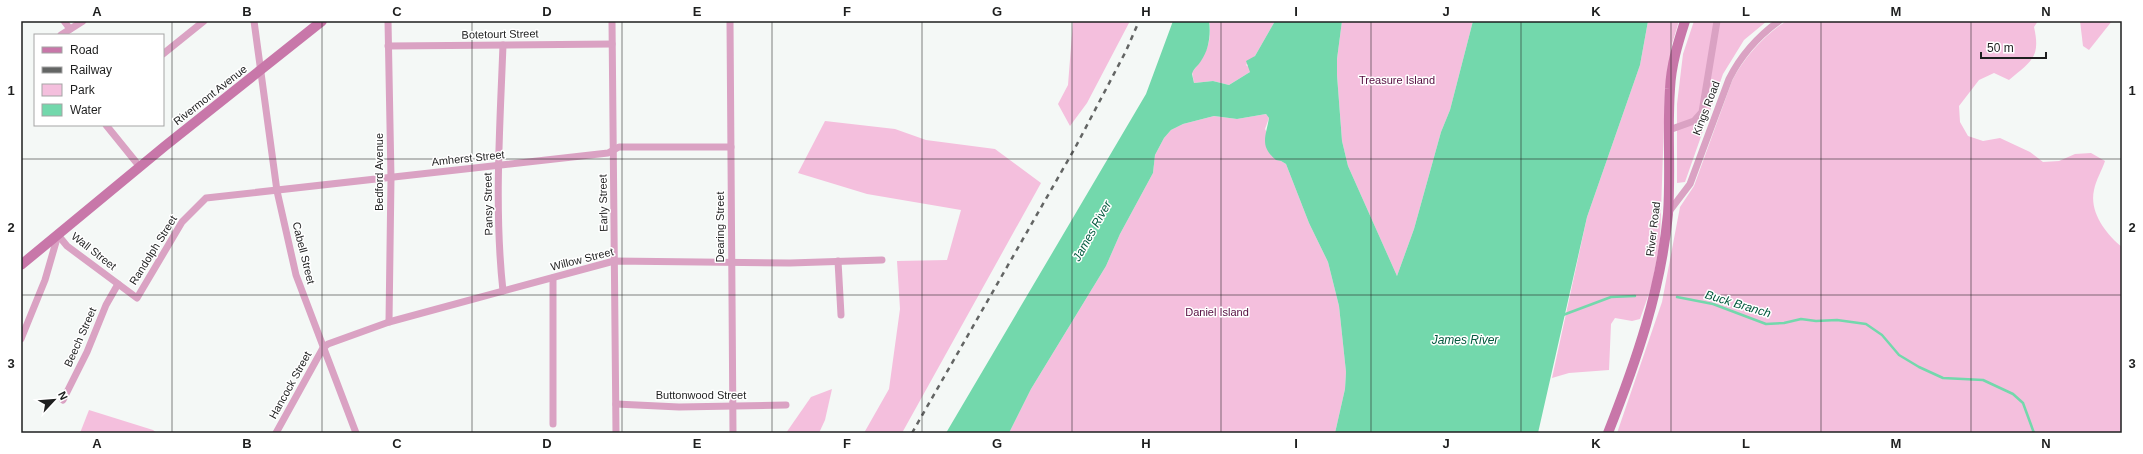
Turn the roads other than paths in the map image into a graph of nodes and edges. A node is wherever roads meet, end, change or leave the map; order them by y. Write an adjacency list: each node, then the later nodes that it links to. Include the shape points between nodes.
1 (64, 21): 12 (street)
2 (83, 21): 12 (street)
3 (204, 21): 17 (street)
4 (254, 21): 18 (street, Cabell Street)
5 (322, 21): 18 (street, Rivermont Avenue)
6 (388, 21): 16 (street, Bedford Avenue)
7 (612, 21): 14 (street, Early Street)
8 (730, 21): 21 (street, Dearing Street)
9 (1685, 21): 20 (street, River Road, via 1672,68)
10 (1717, 21): 20 (street, via 1702,112 1694,121)
11 (1779, 21): 28 (street, Kings Road, via 1755,41 1736,65 1690,184)
12 (70, 29): 13 (street)
13 (62, 34)
14 (612, 44): 15 (street, Botetourt Street); 22 (street, Early Street)
15 (503, 45): 16 (street, Botetourt Street); 23 (street, Pansy Street)
16 (388, 46): 25 (street, Bedford Avenue)
17 (164, 53)
18 (260, 71): 24 (street, Rivermont Avenue); 26 (street, Cabell Street)
19 (107, 126): 24 (street)
20 (1669, 130): 28 (street, River Road)
21 (731, 147): 22 (street, Amherst Street, via 619,147); 33 (street, Dearing Street)
22 (613, 150): 23 (street, Amherst Street, via 608,153); 31 (street, Early Street)
23 (498, 166): 25 (street, Amherst Street); 37 (street, Pansy Street)
24 (140, 167): 29 (street, Rivermont Avenue)
25 (390, 178): 26 (street, Amherst Street); 40 (street, Bedford Avenue)
26 (277, 191): 27 (street, Amherst Street); 42 (street, Cabell Street, via 296,275)
27 (206, 198): 38 (street, Randolph Street, via 182,222)
28 (1668, 214): 52 (street, River Road, via 1664,247 1650,312)
29 (58, 235): 34 (street, Rivermont Avenue); 36 (street, Wall Street, via 67,246); 41 (street, via 45,280)
30 (882, 260): 32 (street, Willow Street)
31 (614, 261): 33 (street, Willow Street); 35 (street, Willow Street); 44 (street, Early Street)
32 (838, 261): 33 (street, Willow Street); 39 (street)
33 (731, 262): 46 (street, Dearing Street)
34 (21, 265)
35 (553, 278): 37 (street, Willow Street); 47 (street)
36 (118, 284): 38 (street, Wall Street); 43 (street, Beech Street)
37 (502, 291): 40 (street, Willow Street)
38 (137, 298)
39 (841, 315)
40 (389, 322): 42 (street, Willow Street)
41 (21, 339)
42 (323, 348): 48 (street, Hancock Street); 49 (street, Cabell Street)
43 (63, 400)
44 (616, 404): 46 (street, Buttonwood Street); 50 (street, Early Street)
45 (786, 405): 46 (street, Buttonwood Street)
46 (733, 406): 51 (street, Dearing Street)
47 (553, 424)
48 (276, 433)
49 (356, 433)
50 (616, 433)
51 (733, 433)
52 (1608, 433)

